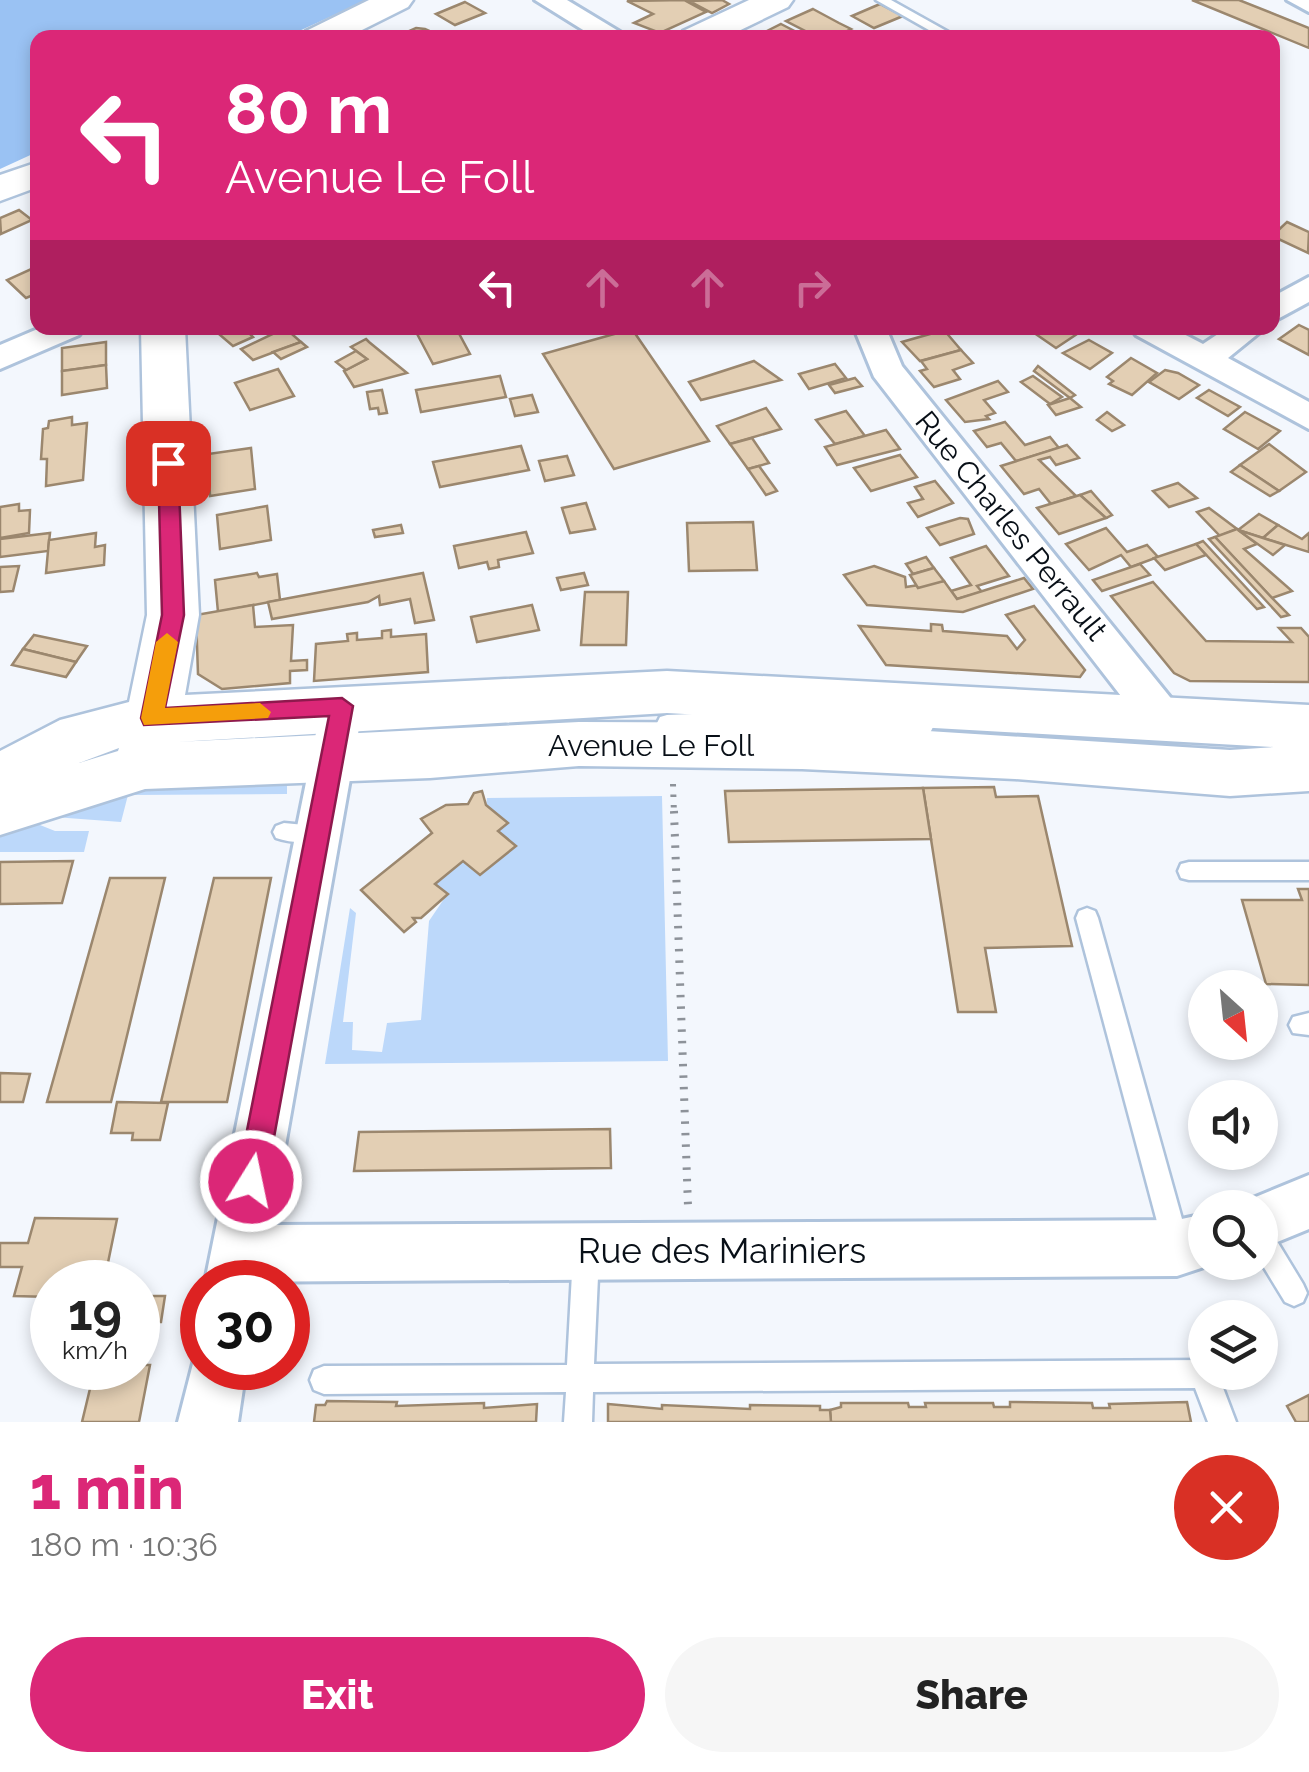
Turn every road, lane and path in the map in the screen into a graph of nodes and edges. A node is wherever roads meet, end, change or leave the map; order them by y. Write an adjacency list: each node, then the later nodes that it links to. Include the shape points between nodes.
1 (396, 0): 7 (main road)
2 (548, 0): 8 (street)
3 (776, 0): 9 (main road)
4 (882, 0): 10 (lane)
5 (1300, 0): 6 (street)
6 (1309, 4)
7 (334, 30)
8 (602, 30)
9 (712, 30)
10 (937, 30)
11 (30, 177): 12 (main road)
12 (0, 190)
13 (1309, 286): 14 (street)
14 (1280, 306)
15 (51, 335): 20 (street)
16 (164, 335): 28 (main road, via 173,615)
17 (873, 335): 23 (street, Rue Charles Perrault, via 886,369)
18 (1161, 335): 21 (street)
19 (1240, 335): 21 (street)
20 (0, 358)
21 (1204, 359): 22 (street)
22 (1309, 417)
23 (1163, 719): 25 (main road, Avenue Le Foll); 27 (main road, Avenue Le Foll, via 667,692)
24 (412, 725): 27 (lane, Avenue Le Foll)
25 (1309, 727)
26 (484, 728): 29 (lane, Avenue Le Foll, via 744,720)
27 (338, 732): 28 (main road, Avenue Le Foll); 30 (main road, Avenue Le Foll, via 1015,756 1230,774); 43 (street, via 301,832)
28 (148, 742): 32 (main road, Avenue Le Foll, via 80,736); 33 (main road, Avenue Le Foll)
29 (1309, 746)
30 (1309, 768)
31 (673, 769): 42 (path)
32 (0, 778)
33 (0, 811)
34 (1189, 871): 35 (lane)
35 (1309, 871)
36 (1087, 918): 39 (lane)
37 (1309, 1202): 38 (street)
38 (1278, 1215)
39 (1188, 1235)
40 (1188, 1244): 42 (street, Rue des Mariniers)
41 (586, 1252): 42 (street, Rue des Mariniers); 44 (street, Rue des Mariniers); 48 (lane)
42 (690, 1252)
43 (236, 1260)
44 (310, 1265)
45 (1278, 1266): 46 (lane)
46 (1294, 1292)
47 (324, 1380): 48 (lane)
48 (580, 1382): 51 (lane); 52 (lane, via 1204,1374)
49 (213, 1390): 50 (street)
50 (208, 1422)
51 (578, 1422)
52 (1222, 1422)

